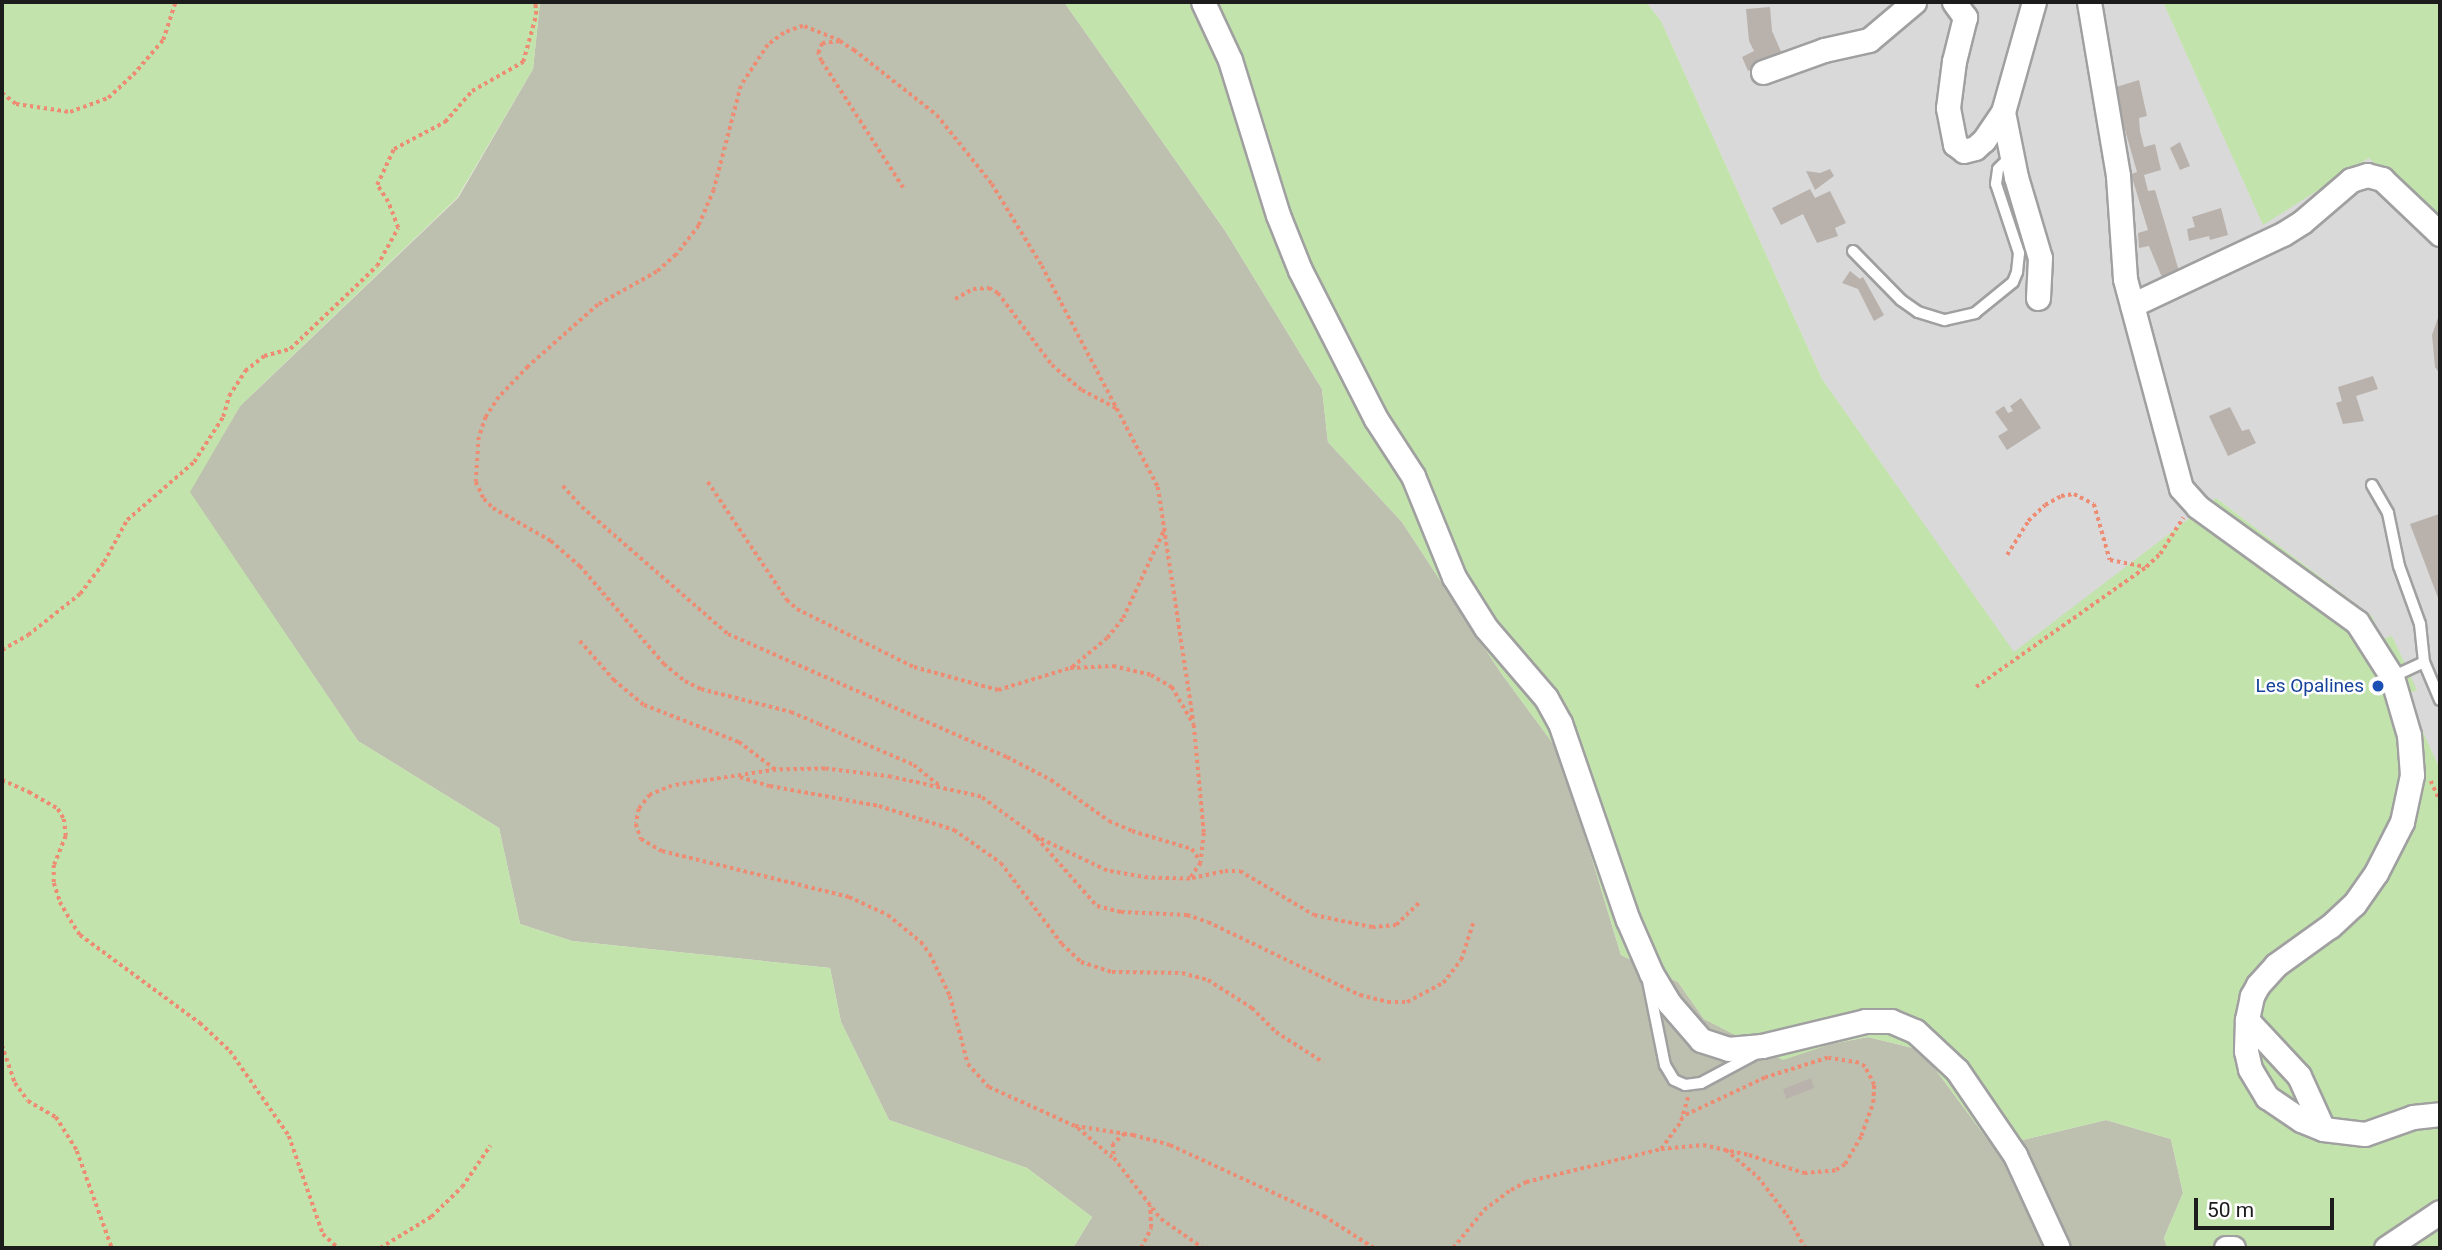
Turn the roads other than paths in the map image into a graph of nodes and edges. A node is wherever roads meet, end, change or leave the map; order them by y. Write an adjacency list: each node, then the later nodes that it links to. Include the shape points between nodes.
1 (1203, 2): 17 (street, via 1238,84 1300,270 1376,419 1413,476 1454,578 1486,628 1530,676 1560,723)
2 (1914, 2): 6 (street, via 1869,40)
3 (1954, 2): 7 (street, via 1965,17 1948,108 1955,144 1964,151 1975,148)
4 (2034, 2): 7 (street)
5 (2090, 2): 12 (street, via 2118,176 2123,262)
6 (1763, 72)
7 (2003, 112): 8 (street)
8 (2011, 156): 10 (lane, via 1998,169 1996,184 2019,253 2017,272 2013,282 1975,313 1945,320 1918,312); 11 (street, via 2040,258)
9 (2440, 234): 12 (street, via 2382,179 2367,176 2351,180 2283,234)
10 (1853, 251)
11 (2038, 298)
12 (2132, 305): 15 (street, via 2181,488 2189,499 2357,622)
13 (2372, 485): 14 (lane, via 2388,513 2399,566 2420,624)
14 (2424, 662): 15 (lane); 16 (lane)
15 (2392, 677): 18 (street, via 2409,735 2412,775 2402,821 2364,891 2340,918 2266,975 2252,996)
16 (2440, 701)
17 (1643, 957): 19 (street, via 1669,1003 1701,1040 1736,1050); 19 (lane, via 1665,1065 1674,1080 1692,1085 1727,1071)
18 (2247, 1020): 21 (street, via 2299,1076); 21 (street, via 2246,1051 2256,1083 2280,1107)
19 (1779, 1040): 23 (street, via 1846,1023 1881,1020 1902,1024 1927,1039 1957,1070 2015,1156)
20 (2440, 1114): 21 (street, via 2413,1117 2365,1134)
21 (2323, 1129)
22 (2440, 1212): 26 (street)
23 (2058, 1248)
24 (2226, 1248): 25 (street)
25 (2233, 1248)
26 (2386, 1248)

